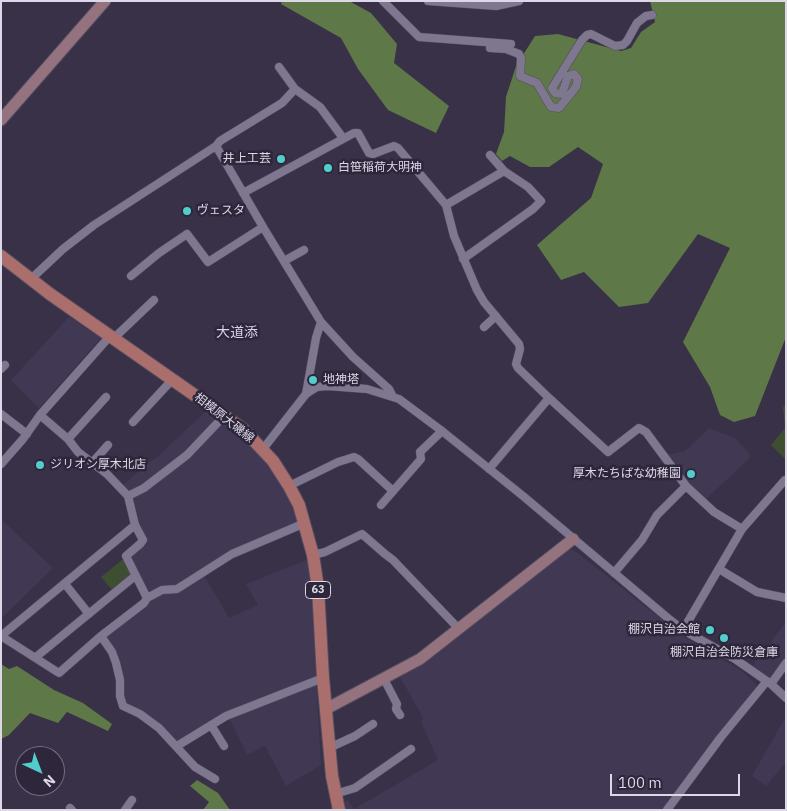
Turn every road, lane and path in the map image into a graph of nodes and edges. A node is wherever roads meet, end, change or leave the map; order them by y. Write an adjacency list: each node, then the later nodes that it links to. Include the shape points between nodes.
1 (105, 1): 9 (street)
2 (383, 1): 6 (street, via 419,37 508,46 519,54 520,76 538,83 551,107 558,108 576,87 578,79 574,74 568,76 562,94 555,93 552,88 587,35 614,46 623,45 637,23)
3 (428, 1): 5 (street)
4 (519, 1): 5 (street)
5 (498, 4)
6 (652, 15)
7 (279, 67): 8 (street)
8 (295, 89): 10 (street, via 320,107); 11 (street, via 282,103)
9 (1, 120)
10 (343, 138): 14 (street); 15 (street, via 358,133 369,153 373,154 394,146 398,148)
11 (216, 146): 14 (street); 22 (street, via 94,225)
12 (490, 155): 13 (street)
13 (504, 171): 15 (street); 19 (street, via 541,200)
14 (243, 193): 16 (street)
15 (446, 205): 19 (street)
16 (263, 227): 20 (street); 21 (street, via 208,262 192,236 187,234)
17 (304, 250): 20 (street)
18 (1, 256): 22 (main road, 相模原大磯線 / 63)
19 (464, 259): 24 (street, via 477,290)
20 (284, 261): 25 (street)
21 (133, 272)
22 (31, 279): 27 (main road, 相模原大磯線 / 63)
23 (150, 300): 27 (street)
24 (496, 316): 26 (street); 32 (street, via 520,344 518,368)
25 (322, 322): 29 (street); 31 (street, via 353,357 389,389)
26 (484, 327)
27 (112, 337): 28 (main road, 相模原大磯線 / 63); 34 (street)
28 (172, 380): 35 (main road, 相模原大磯線 / 63); 36 (street)
29 (306, 394): 31 (street, via 317,387 327,386 366,389); 41 (street)
30 (106, 397): 39 (street)
31 (393, 397): 37 (street)
32 (550, 398): 44 (street); 47 (street, via 608,452 639,428 646,432)
33 (1, 414): 38 (street)
34 (40, 415): 38 (street); 39 (street)
35 (225, 416): 41 (main road, 相模原大磯線 / 63); 49 (street, via 187,455 144,488)
36 (133, 422)
37 (442, 431): 44 (street); 48 (street, via 420,452 422,459)
38 (27, 434): 43 (street)
39 (68, 439): 42 (street)
40 (108, 445): 42 (street)
41 (263, 449): 46 (main road, 相模原大磯線 / 63)
42 (92, 463): 49 (street)
43 (1, 464)
44 (489, 469): 54 (street)
45 (785, 480): 53 (street)
46 (289, 486): 48 (street, via 354,457); 51 (main road, 相模原大磯線 / 63, via 300,505)
47 (686, 486): 53 (street, via 714,512); 57 (street, via 657,515 642,540)
48 (393, 491): 50 (street)
49 (128, 496): 52 (street)
50 (381, 505)
51 (305, 523): 55 (main road, 相模原大磯線 / 63); 60 (street, via 232,554 177,589 162,590)
52 (135, 525): 58 (street, via 142,540 126,556); 59 (street)
53 (742, 529): 56 (street)
54 (573, 539): 57 (street); 63 (street)
55 (314, 555): 63 (street, via 362,534 394,560); 69 (main road, 相模原大磯線 / 63)
56 (719, 569): 61 (street, via 757,592); 64 (street)
57 (614, 573): 64 (street)
58 (135, 576): 60 (street); 62 (street)
59 (65, 584): 62 (street); 65 (street)
60 (147, 598): 66 (street)
61 (786, 598)
62 (89, 614): 67 (street)
63 (459, 628): 70 (street, via 420,659)
64 (683, 630): 71 (street)
65 (1, 636): 67 (street)
66 (101, 636): 67 (street, via 60,674); 77 (street, via 116,663 123,706 159,728)
67 (36, 657)
68 (786, 663): 71 (street)
69 (323, 678): 73 (main road, 相模原大磯線 / 63); 75 (street)
70 (384, 679): 73 (street); 74 (street, via 399,703 396,709)
71 (769, 683): 72 (street); 86 (street, via 721,737)
72 (786, 698)
73 (326, 709): 79 (main road, 相模原大磯線 / 63)
74 (400, 716)
75 (211, 725): 77 (street); 78 (street)
76 (370, 729): 79 (street)
77 (177, 746): 81 (street, via 195,767)
78 (224, 746)
79 (329, 748): 82 (main road, 相模原大磯線 / 63)
80 (411, 749): 82 (street, via 391,767 355,788)
81 (215, 779)
82 (335, 794): 85 (main road, 相模原大磯線 / 63)
83 (132, 800): 84 (street)
84 (125, 810)
85 (339, 810)
86 (667, 810)

